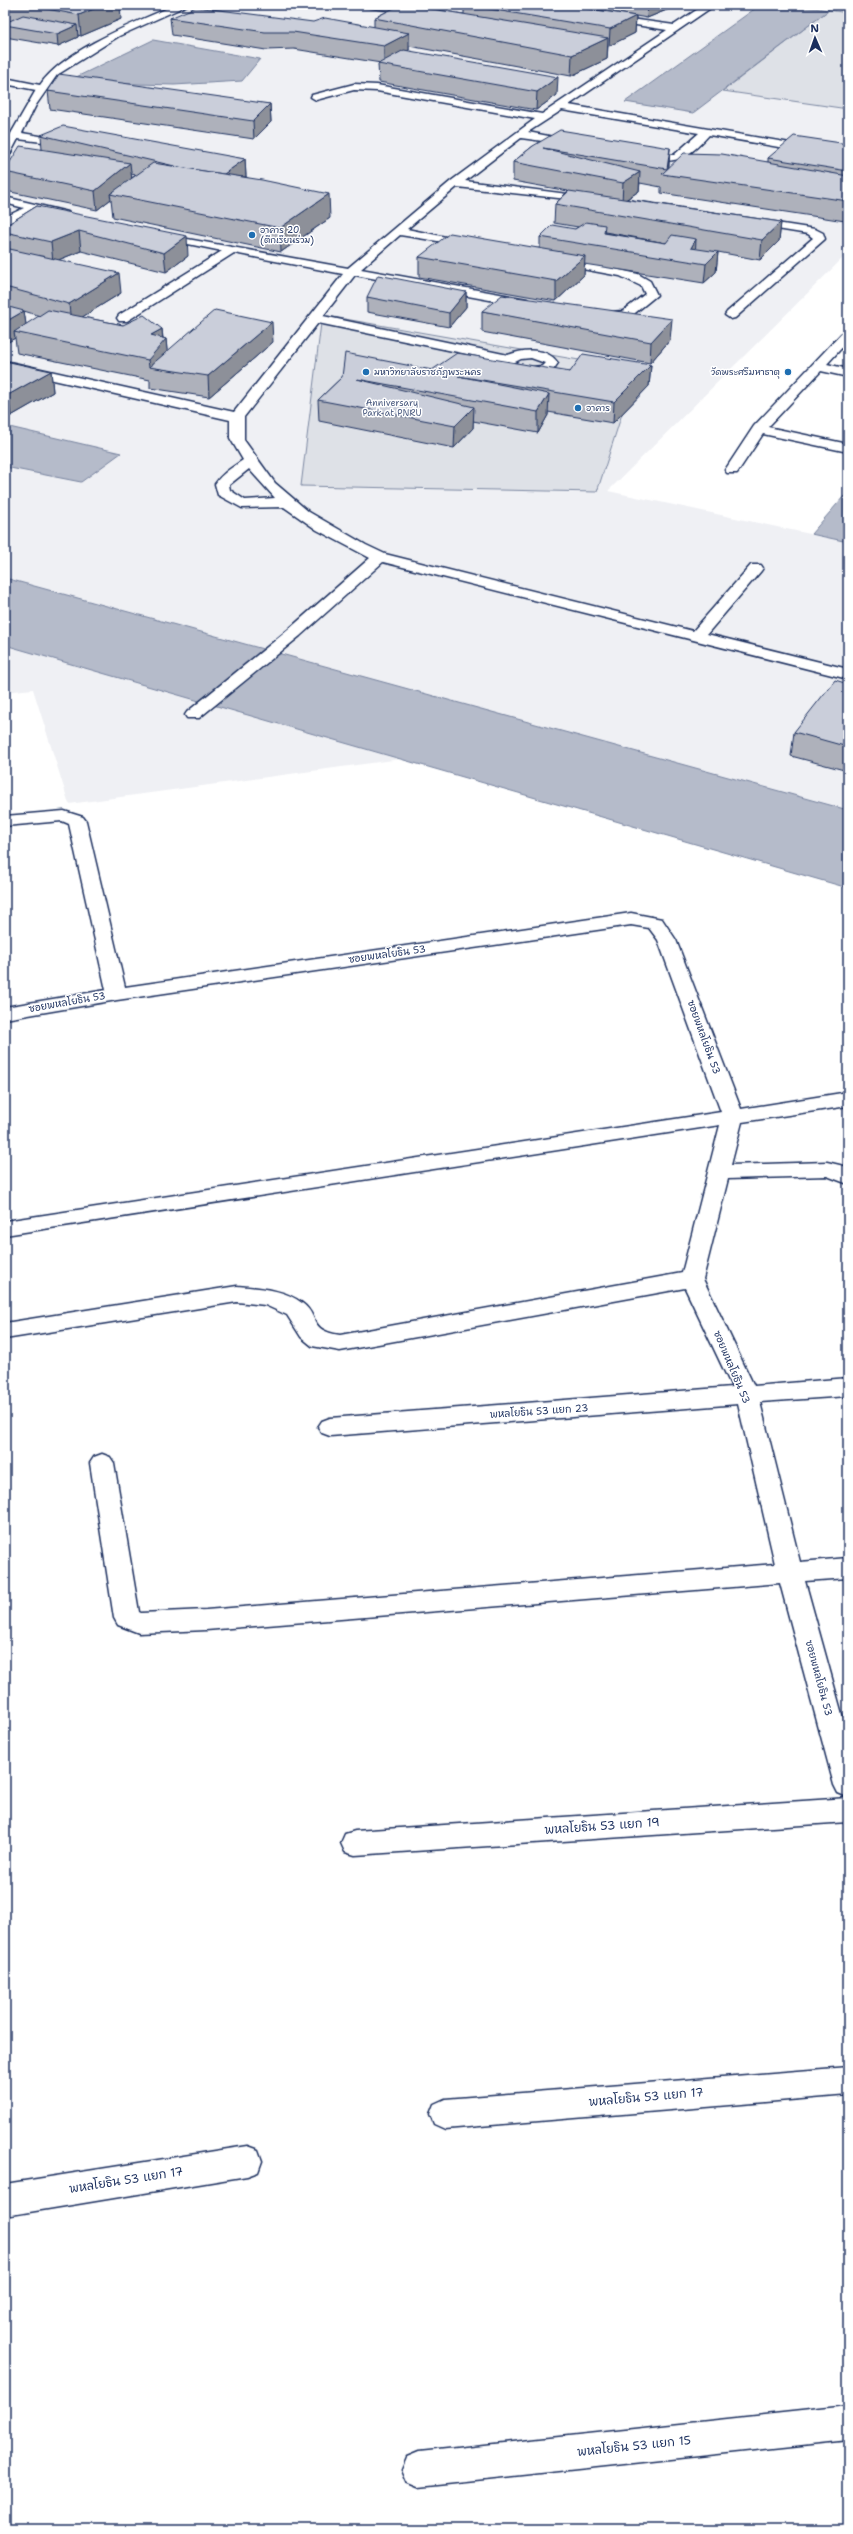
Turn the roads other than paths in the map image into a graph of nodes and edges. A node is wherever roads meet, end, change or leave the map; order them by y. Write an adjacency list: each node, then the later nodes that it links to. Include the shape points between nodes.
1 (183, 5): 6 (street)
2 (710, 5): 8 (street)
3 (838, 5): 5 (street)
4 (156, 7): 6 (street)
5 (848, 7)
6 (171, 10): 10 (street, via 116,34 53,73)
7 (597, 16): 8 (street)
8 (676, 28): 12 (street)
9 (5, 81): 10 (street)
10 (42, 88): 16 (street)
11 (316, 97): 13 (street, via 354,87 376,88)
12 (558, 106): 13 (street); 14 (street)
13 (544, 116): 15 (street)
14 (706, 132): 20 (street, via 682,158 667,160); 21 (street)
15 (519, 134): 18 (street); 22 (street)
16 (15, 135): 17 (street); 19 (street)
17 (85, 146)
18 (586, 146)
19 (5, 154)
20 (632, 154)
21 (848, 156)
22 (455, 183): 24 (street); 29 (street)
23 (5, 200): 25 (street)
24 (602, 202)
25 (34, 207): 26 (street); 28 (street)
26 (78, 217)
27 (736, 220): 37 (street, via 811,231 819,235 819,239)
28 (5, 222)
29 (398, 231): 31 (street); 34 (street)
30 (146, 232): 32 (street)
31 (482, 247)
32 (231, 250): 34 (street); 38 (street)
33 (544, 258): 36 (street, via 621,273 642,280 648,286 651,296 626,314)
34 (351, 272): 35 (street); 39 (street)
35 (540, 306)
36 (585, 314)
37 (731, 315)
38 (123, 318)
39 (313, 318): 41 (street); 45 (street)
40 (848, 334): 43 (street)
41 (509, 359)
42 (5, 365): 45 (street)
43 (817, 366): 44 (street); 46 (street)
44 (848, 373)
45 (237, 417): 48 (street, via 236,435)
46 (760, 429): 47 (street); 49 (street)
47 (848, 448)
48 (250, 462): 50 (street, via 273,489); 50 (street, via 229,476 222,484 223,492 242,504)
49 (732, 470)
50 (290, 502): 51 (street, via 319,525 348,543)
51 (380, 557): 53 (street); 55 (street, via 294,633)
52 (756, 568): 53 (street)
53 (696, 637): 54 (street)
54 (848, 674)
55 (198, 710)
56 (5, 822): 57 (street, via 64,816 77,821)
57 (117, 994): 58 (street, ซอยพหลโยธิน 53); 60 (street, ซอยพหลโยธิน 53, via 632,919 655,923 667,940)
58 (5, 1013)
59 (848, 1099): 60 (street)
60 (733, 1116): 61 (street); 63 (street)
61 (720, 1172): 62 (street, via 827,1169 841,1172); 64 (street)
62 (848, 1177)
63 (5, 1228)
64 (692, 1279): 65 (street, via 340,1343 320,1340 308,1330 295,1309 269,1297 237,1294); 67 (street, ซอยพหลโยธิน 53)
65 (5, 1332)
66 (848, 1387): 67 (street, พหลโยธิน 53 แยก 23)
67 (747, 1395): 68 (street, พหลโยธิน 53 แยก 23); 71 (street, ซอยพหลโยธิน 53)
68 (330, 1427)
69 (102, 1463): 71 (street, via 127,1618 139,1623 206,1620)
70 (848, 1568): 71 (street)
71 (790, 1573): 72 (street, ซอยพหลโยธิน 53)
72 (848, 1785)
73 (848, 1810): 74 (street, พหลโยธิน 53 แยก 19)
74 (355, 1843)
75 (848, 2081): 76 (street, พหลโยธิน 53 แยก 17)
76 (445, 2114)
77 (247, 2161): 78 (street, พหลโยธิน 53 แยก 17)
78 (5, 2200)
79 (848, 2423): 80 (street, พหลโยธิน 53 แยก 15)
80 (419, 2469)

